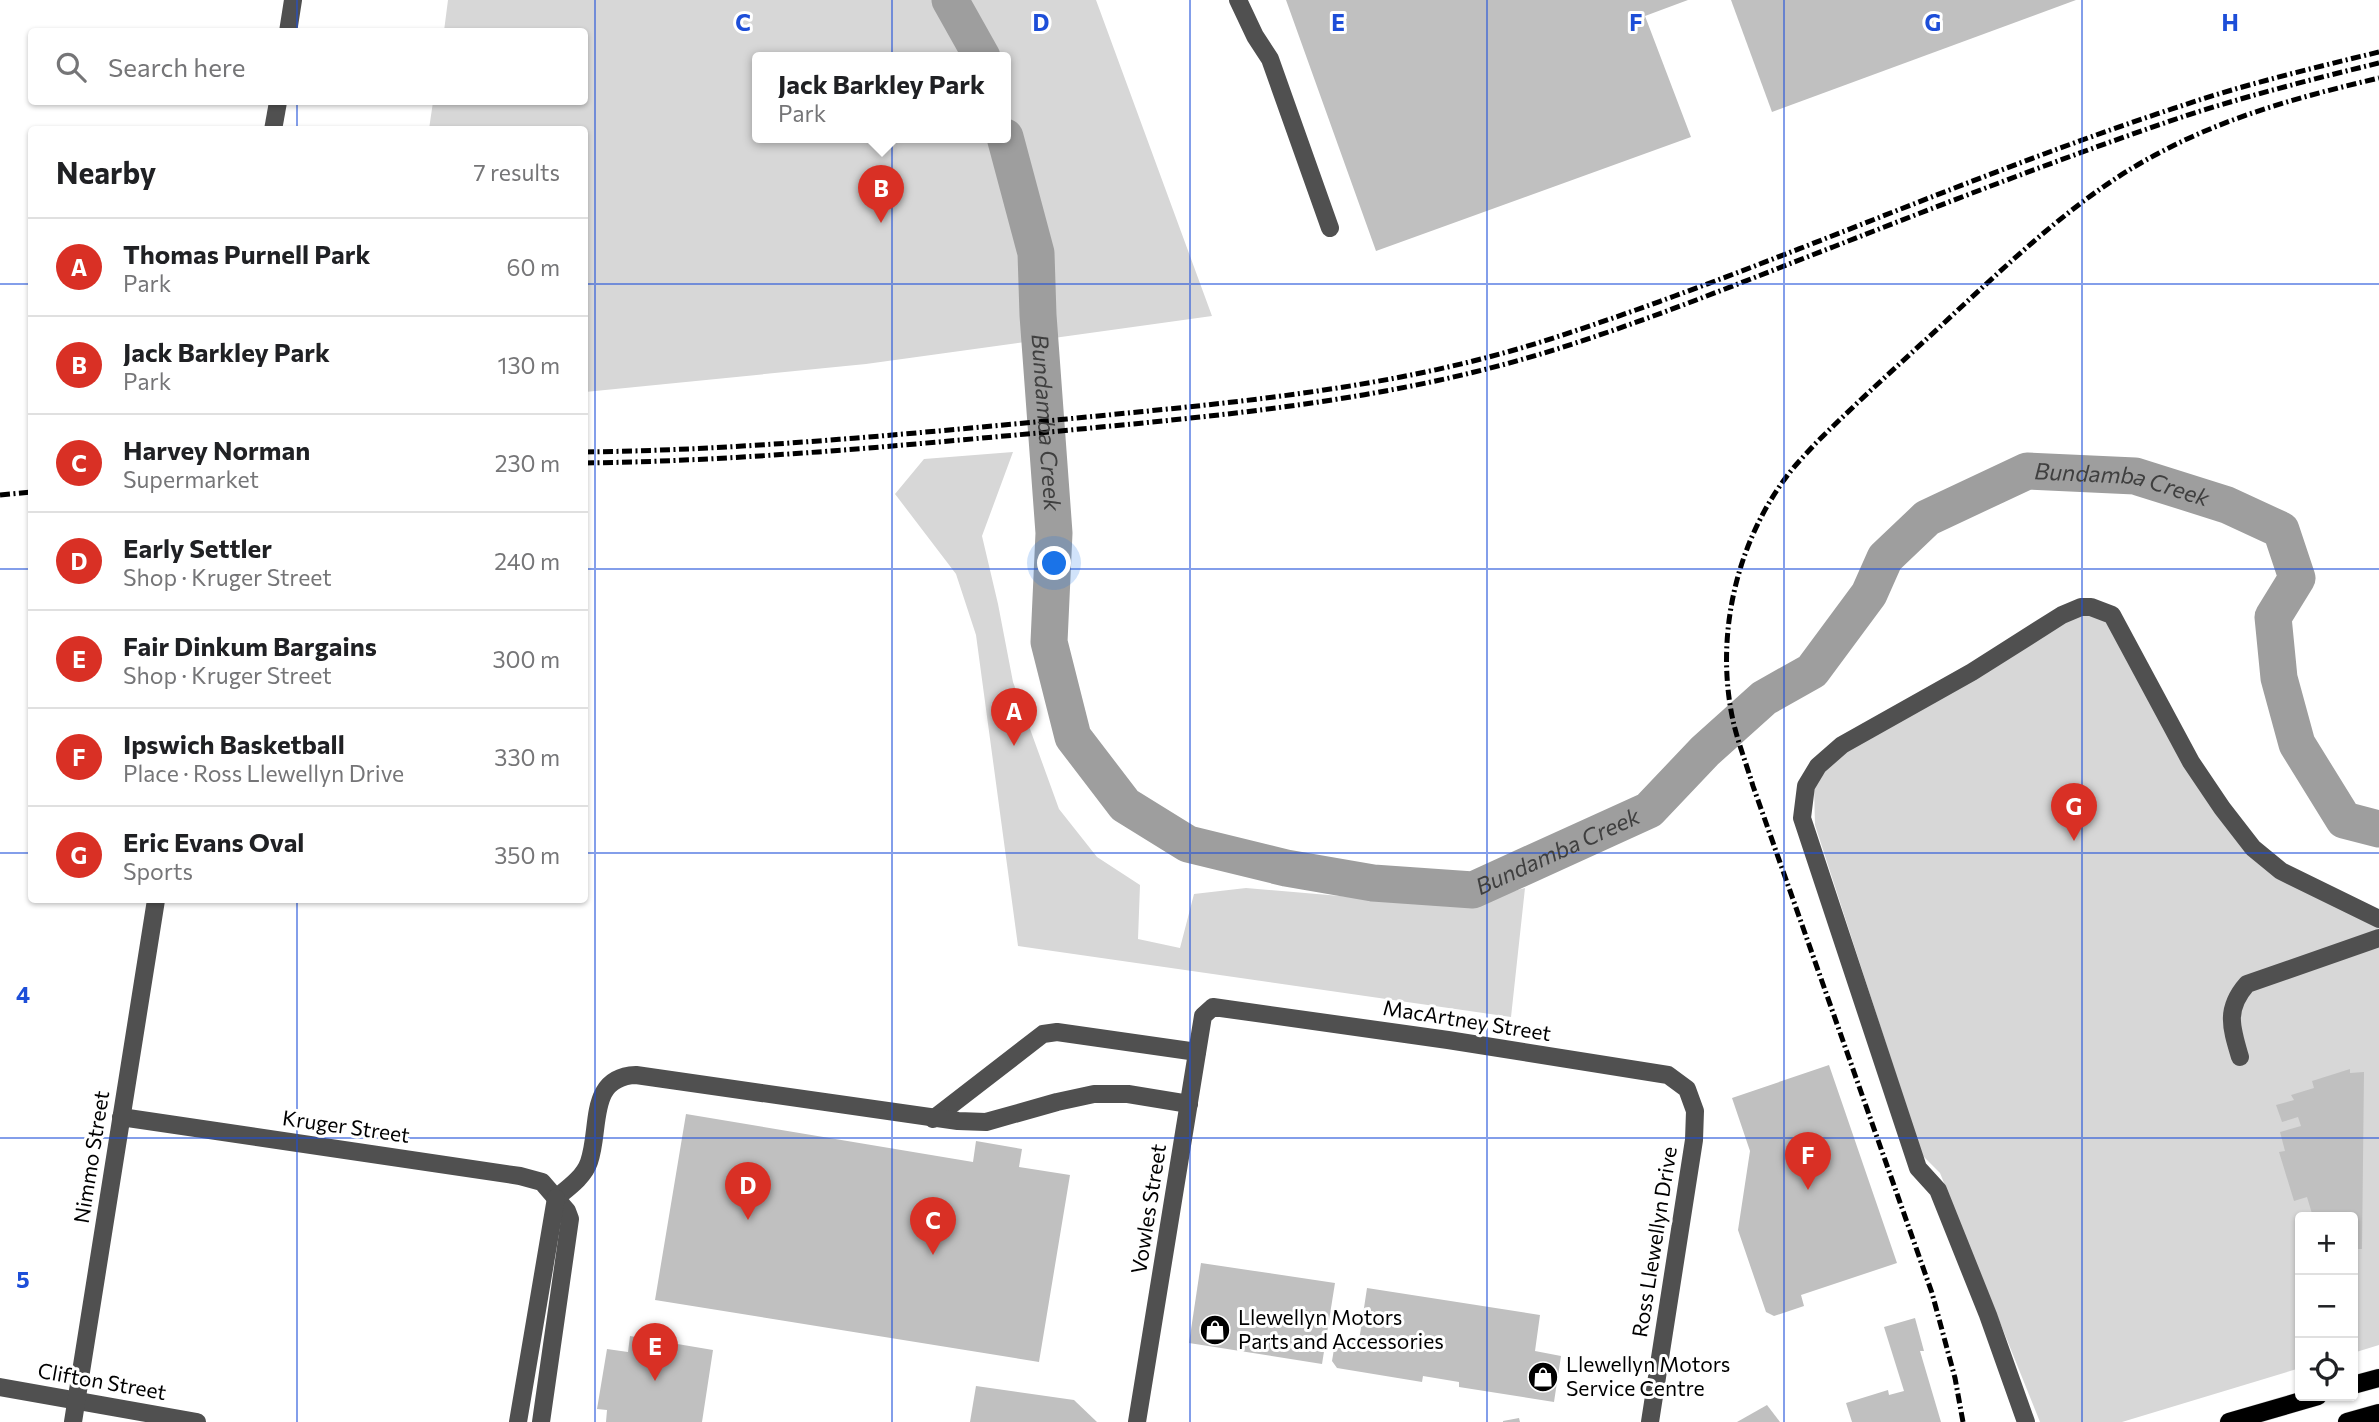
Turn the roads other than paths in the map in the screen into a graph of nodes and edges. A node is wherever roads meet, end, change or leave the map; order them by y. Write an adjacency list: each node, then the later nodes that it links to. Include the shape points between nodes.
1 (293, 0): 3 (street)
2 (1238, 0): 6 (street, via 1270,59)
3 (289, 28)
4 (277, 105): 5 (street)
5 (274, 126)
6 (1330, 228)
7 (156, 903): 15 (street, Nimmo Street)
8 (2379, 919): 30 (street, via 2281,871 2253,848 2191,762 2112,615 2103,610 2081,607 2062,615 1842,745 1818,766 1806,786 1802,818 1918,1168 1938,1190)
9 (2379, 938): 12 (street, via 2247,984 2237,995 2232,1014)
10 (1213, 1007): 11 (street, Vowles Street, via 1203,1016); 14 (street, MacArtney Street, via 1668,1075 1686,1089)
11 (1197, 1052): 13 (street, Vowles Street); 16 (street, via 1065,1033 1043,1034)
12 (2240, 1057)
13 (1189, 1104): 16 (street, via 1128,1094 1094,1094 986,1122); 28 (street, Vowles Street)
14 (1695, 1111): 29 (street, Ross Llewellyn Drive)
15 (121, 1117): 17 (street, Kruger Street, via 520,1175 542,1182); 21 (street, Nimmo Street)
16 (933, 1119): 17 (street, via 624,1076 602,1093 589,1163)
17 (556, 1198): 26 (street); 27 (street, via 570,1219)
18 (2379, 1378): 19 (main road)
19 (2358, 1384)
20 (0, 1387): 21 (street, Clifton Street)
21 (77, 1399): 24 (street, Nimmo Street); 25 (street, Clifton Street)
22 (2301, 1401): 31 (main road)
23 (2379, 1413): 32 (main road)
24 (73, 1422)
25 (197, 1422)
26 (518, 1422)
27 (541, 1422)
28 (1137, 1422)
29 (1650, 1422)
30 (2026, 1422)
31 (2230, 1422)
32 (2347, 1422)

